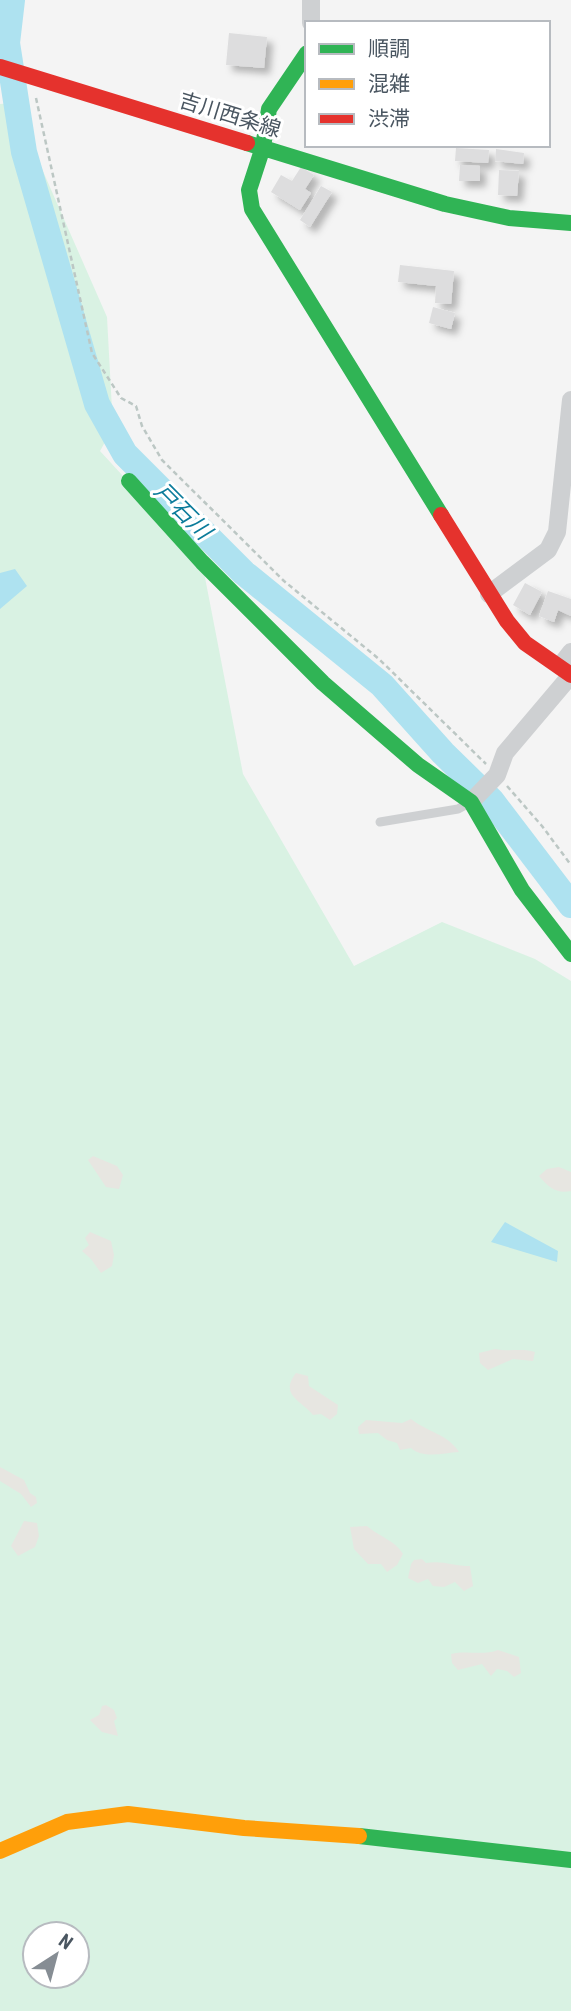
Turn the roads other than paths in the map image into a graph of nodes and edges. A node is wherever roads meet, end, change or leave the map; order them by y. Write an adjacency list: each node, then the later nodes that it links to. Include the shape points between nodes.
1 (311, 0): 2 (street)
2 (311, 21)
3 (305, 55): 5 (street, via 269,109)
4 (0, 67): 5 (street, 吉川西条線)
5 (263, 148): 6 (street, 吉川西条線, via 445,204 509,218); 9 (street, via 249,190 256,218)
6 (571, 222)
7 (571, 400): 9 (street, via 557,532 548,550)
8 (129, 481): 11 (street, via 324,683 418,765)
9 (489, 593): 10 (street, via 525,643)
10 (568, 667): 11 (street, via 505,753 497,775)
11 (471, 802): 12 (lane, via 458,809); 13 (street, via 523,890)
12 (380, 822)
13 (571, 954)
14 (0, 1851): 15 (street, via 67,1822 128,1814)
15 (571, 1860)

